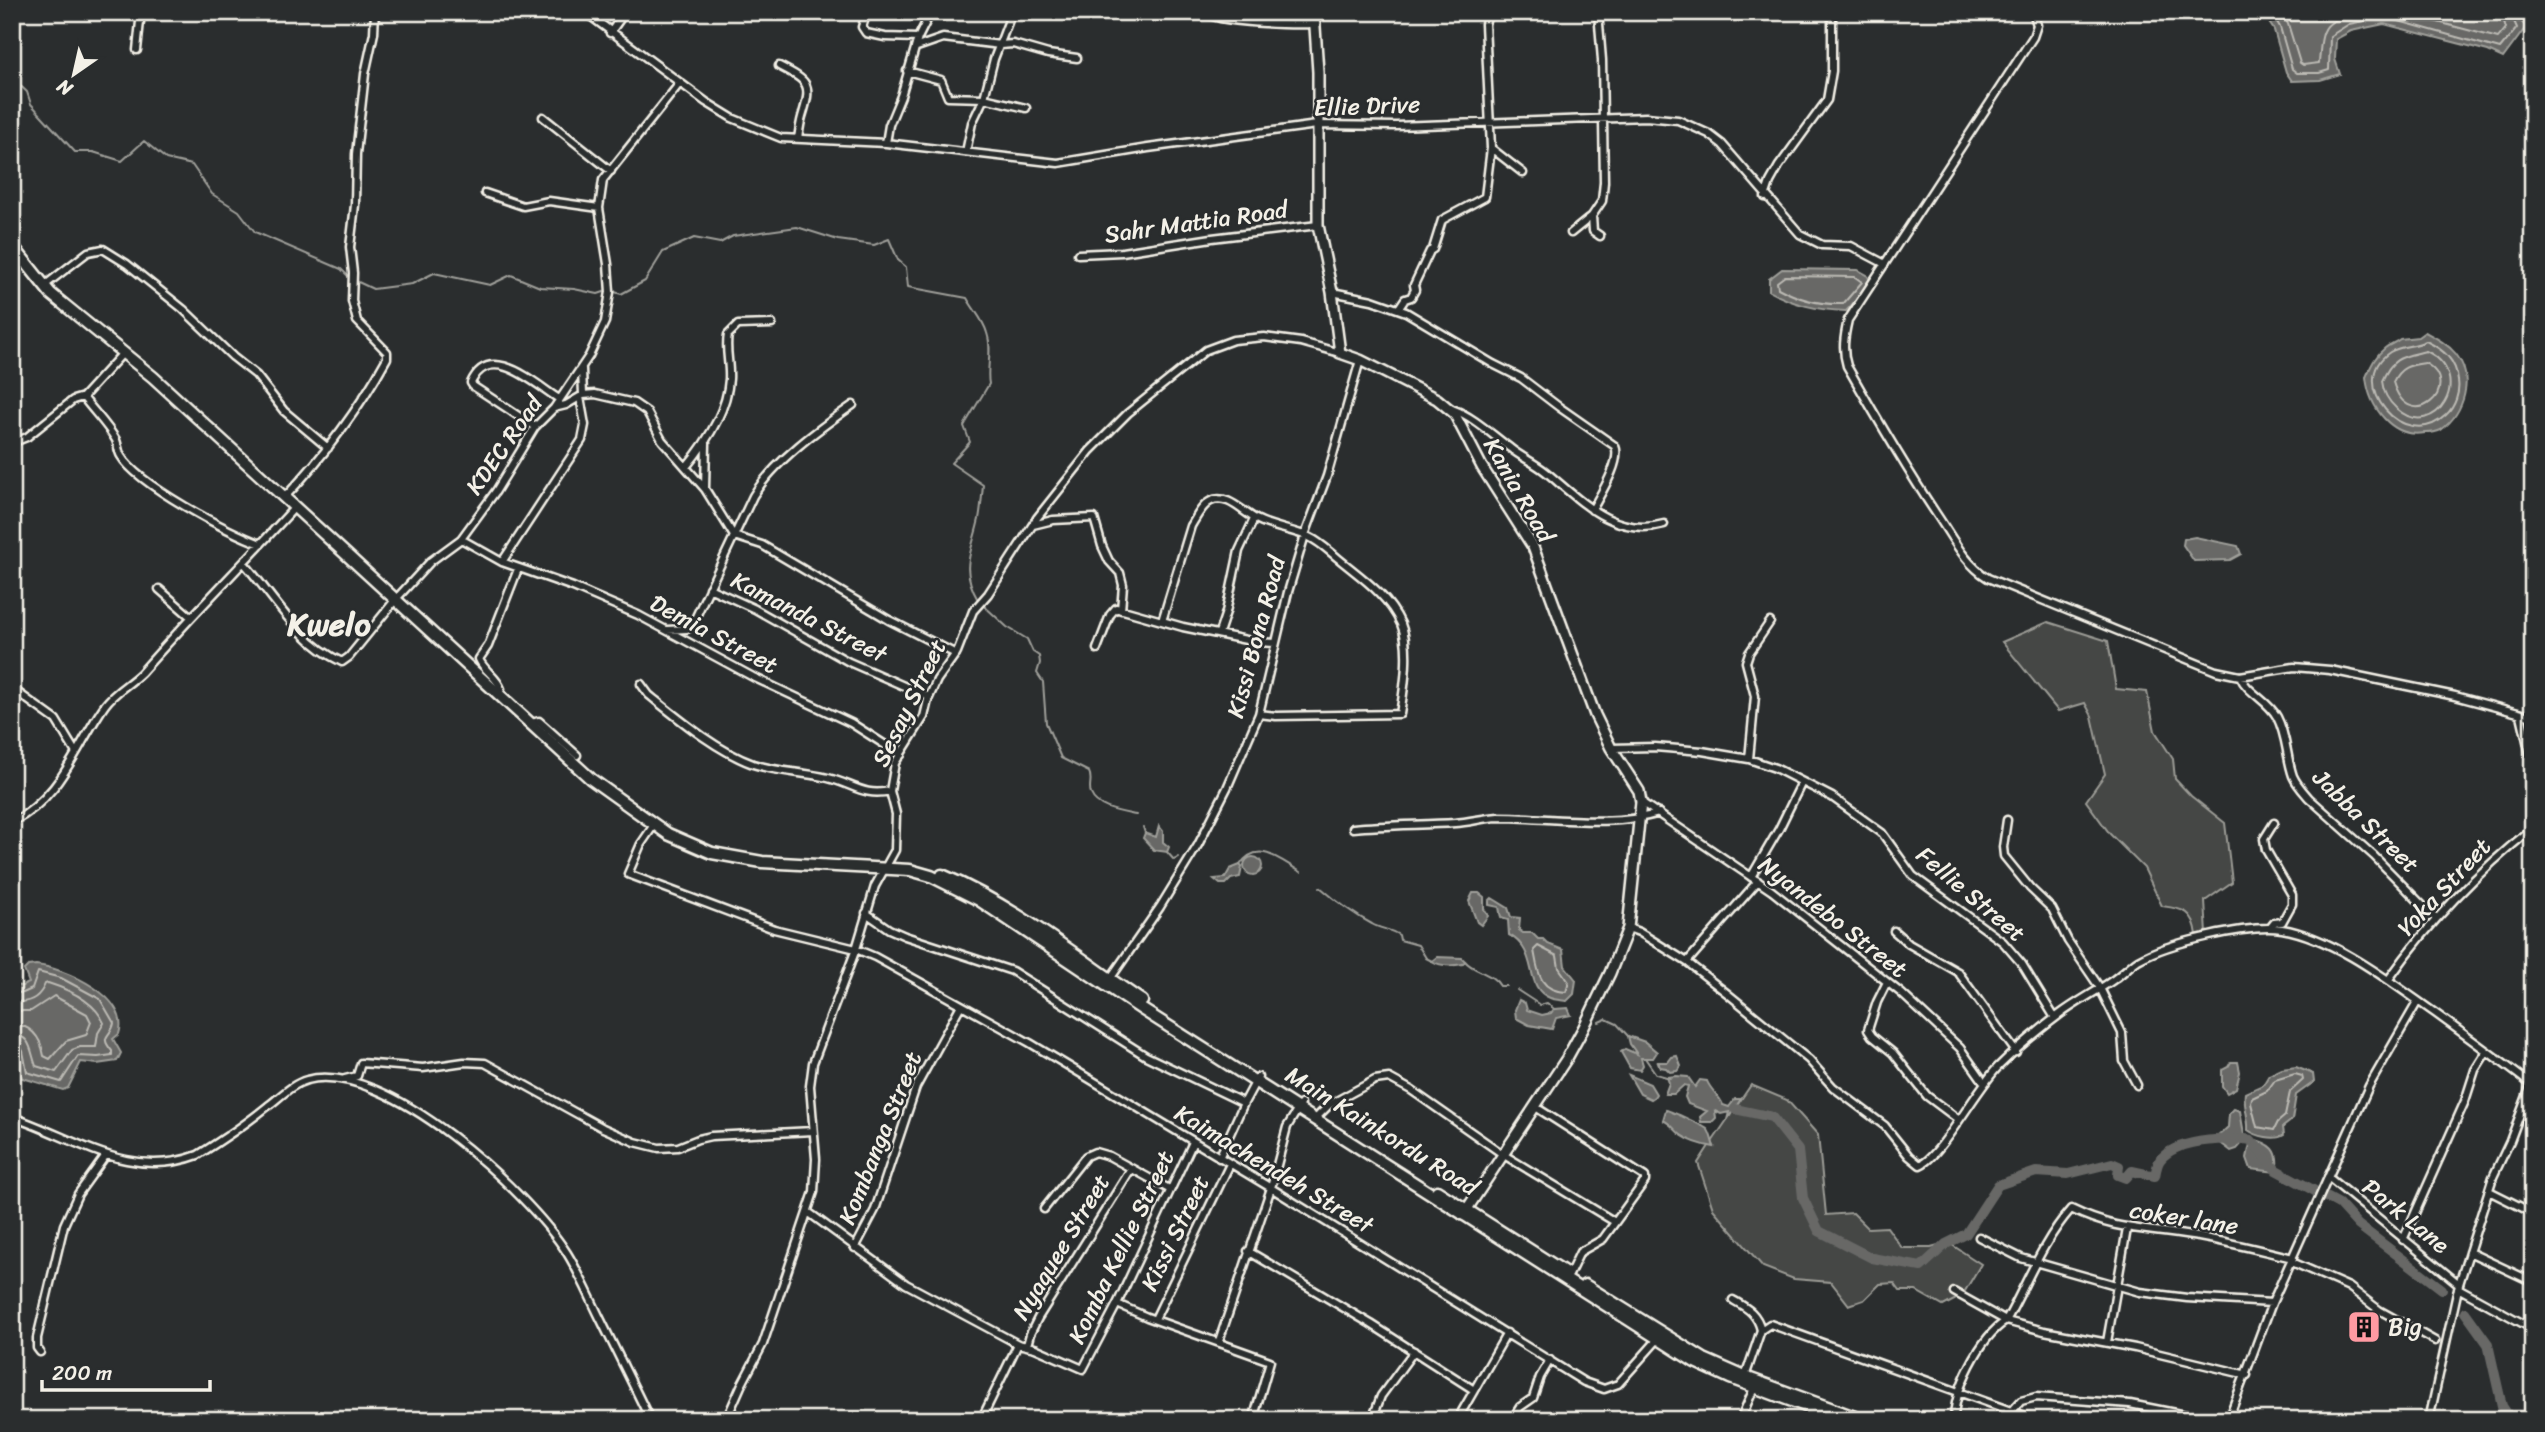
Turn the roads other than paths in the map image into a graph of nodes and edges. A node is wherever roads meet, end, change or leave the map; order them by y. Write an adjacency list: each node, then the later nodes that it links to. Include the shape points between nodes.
1 (141, 12): 19 (street)
2 (375, 12): 63 (street, via 349,247 356,321 387,352 387,358)
3 (585, 12): 15 (street, Ellie Drive)
4 (625, 12): 15 (street)
5 (867, 12): 16 (street, via 862,27 866,33)
6 (931, 12): 16 (street)
7 (1012, 12): 17 (street)
8 (1314, 12): 14 (main road)
9 (1489, 12): 28 (street, via 1485,24)
10 (1598, 12): 27 (street)
11 (1832, 12): 37 (street, via 1827,100 1779,166)
12 (2034, 12): 45 (street, via 2037,26 2033,37)
13 (1205, 13): 14 (street, via 1277,24)
14 (1314, 24): 29 (main road)
15 (610, 33): 23 (street, Ellie Drive)
16 (918, 38): 18 (street)
17 (1000, 45): 18 (street, via 943,37); 20 (street); 24 (street)
18 (917, 47): 22 (street)
19 (137, 50)
20 (1077, 58)
21 (779, 65): 30 (street, via 797,75 810,93)
22 (907, 71): 24 (street, via 941,80 948,97); 31 (street)
23 (680, 83): 30 (street, Ellie Drive, via 732,118 781,138); 34 (street)
24 (984, 98): 25 (street); 33 (street)
25 (1026, 108)
26 (543, 117): 34 (street)
27 (1602, 117): 28 (street, Ellie Drive); 37 (street, Ellie Drive, via 1664,118 1697,128 1722,144); 39 (street, via 1604,182 1602,201)
28 (1491, 123): 29 (street, Ellie Drive); 32 (street)
29 (1317, 125): 33 (street, Ellie Drive, via 1072,162 1045,163); 40 (main road)
30 (798, 139): 31 (street, Ellie Drive)
31 (886, 143): 33 (street, Ellie Drive)
32 (1491, 148): 35 (street); 48 (street, via 1485,197 1443,220 1415,290)
33 (965, 152)
34 (611, 171): 38 (street, via 603,180)
35 (1523, 173)
36 (485, 193): 38 (street, via 523,206 549,201)
37 (1765, 197): 45 (street, Ellie Drive, via 1805,238 1827,246 1851,246)
38 (599, 208): 53 (street, KDEC Road, via 609,289 605,322)
39 (1592, 216): 41 (street); 42 (street, via 1593,231)
40 (1318, 225): 44 (street, Sahr Mattia Road, via 1112,254); 47 (main road)
41 (1571, 233)
42 (1600, 236)
43 (12, 245): 46 (main road)
44 (1078, 254)
45 (1885, 264): 91 (street, via 1848,320 1843,353 1846,366 1976,571 2182,658)
46 (44, 286): 51 (main road); 63 (street, via 88,252 103,249 183,309 256,375 284,411)
47 (1332, 292): 48 (street); 50 (main road)
48 (1399, 309): 68 (street, via 1521,378 1616,447 1617,459)
49 (772, 324): 62 (street, via 738,325 728,335 729,380)
50 (1340, 353): 52 (main road, Kania Road); 71 (street, Sesay Street, via 1264,337 1233,340 1206,350 1153,391 1090,451)
51 (123, 354): 55 (street); 66 (main road)
52 (1360, 360): 59 (main road, Kania Road); 72 (street, Kissi Bona Road)
53 (582, 369): 54 (street); 56 (street, KDEC Road)
54 (582, 396): 58 (street); 64 (street, via 595,394 634,403 647,412 662,440); 76 (street, via 582,440)
55 (83, 397): 61 (street); 75 (street, via 135,470 170,497)
56 (559, 400): 58 (street, KDEC Road); 60 (street, via 500,364 488,364 476,373 473,386)
57 (853, 405): 73 (street, via 766,477)
58 (554, 408): 60 (street, KDEC Road)
59 (1450, 409): 68 (street, via 1543,470); 100 (main road, Kania Road, via 1533,547)
60 (535, 427): 74 (street, KDEC Road)
61 (12, 443)
62 (706, 443): 64 (street); 65 (street)
63 (328, 448): 66 (street)
64 (687, 467): 65 (street)
65 (705, 489): 73 (street)
66 (285, 497): 67 (main road)
67 (295, 507): 75 (street); 81 (main road)
68 (1592, 510): 70 (street, via 1631,526)
69 (1254, 519): 72 (street); 84 (street, via 1221,501 1209,502 1197,515); 87 (street, via 1239,551)
70 (1664, 524)
71 (1032, 525): 82 (street, via 1094,518 1102,546 1124,585); 90 (street, Sesay Street, via 973,611)
72 (1305, 535): 88 (street, Kissi Bona Road); 96 (street, via 1365,578 1398,619 1406,644 1400,714)
73 (734, 536): 79 (street); 90 (street, via 762,545 877,614)
74 (461, 539): 76 (street, Demia Street); 81 (street, KDEC Road, via 431,561)
75 (261, 544): 77 (street)
76 (502, 562): 78 (street, Demia Street)
77 (244, 563): 81 (street, KDEC Road, via 295,627 328,656 342,662); 83 (street)
78 (518, 569): 86 (street, Demia Street, via 608,601); 94 (street, via 479,659 499,683)
79 (709, 588): 86 (street, via 690,627); 95 (street, Kamanda Street, via 849,662)
80 (159, 589): 83 (street)
81 (396, 599): 94 (main road)
82 (1121, 610): 84 (street); 89 (street, via 1116,608 1110,615)
83 (191, 617): 101 (street, via 142,673 107,703)
84 (1162, 621): 87 (street)
85 (1770, 622): 104 (street, via 1746,662 1755,696)
86 (666, 631): 103 (street, Demia Street, via 851,723)
87 (1219, 633): 88 (street)
88 (1275, 643): 96 (street, Kissi Bona Road)
89 (1097, 649)
90 (956, 654): 95 (street, Sesay Street)
91 (2240, 676): 97 (street, via 2294,667 2330,670); 120 (street, Jabba Street, via 2277,716 2297,784)
92 (641, 684): 107 (street, via 649,695 732,755 771,769 828,778 872,794)
93 (18, 692): 101 (street, via 56,720)
94 (499, 692): 99 (main road)
95 (929, 696): 103 (street, Sesay Street, via 924,717)
96 (1259, 713): 128 (street, Kissi Bona Road, via 1212,821)
97 (2521, 715): 98 (street); 105 (street)
98 (2533, 717)
99 (532, 723): 102 (street, via 547,725); 114 (main road, via 591,779)
100 (1611, 748): 104 (street, Fellie Street, via 1655,747); 108 (main road, Kania Road, via 1639,791)
101 (76, 753): 112 (street, via 43,802)
102 (577, 755)
103 (901, 755): 107 (street, Sesay Street)
104 (1749, 759): 106 (street, Fellie Street)
105 (2533, 767)
106 (1802, 782): 118 (street); 134 (street, Fellie Street, via 1870,823 1913,876 2003,942)
107 (890, 791): 117 (street, Sesay Street, via 896,814 895,850)
108 (1641, 802): 109 (street, Nyandebo Street); 110 (main road)
109 (1658, 813): 110 (street); 118 (street, Nyandebo Street)
110 (1640, 818): 115 (street, via 1495,817); 121 (main road)
111 (2007, 820): 130 (street, via 2004,856 2052,909)
112 (12, 822)
113 (2274, 823): 122 (street, via 2264,839 2266,850 2292,895 2292,904 2283,922)
114 (654, 825): 117 (main road, via 682,842 728,857); 124 (street, Kaimachendeh Street, via 628,874 774,929)
115 (1353, 828)
116 (2533, 828): 120 (street, Yoka Street)
117 (883, 866): 119 (street, Sesay Street); 126 (main road, via 931,876 1012,915)
118 (1754, 879): 125 (street); 129 (street, Nyandebo Street)
119 (866, 913): 124 (street, Sesay Street); 143 (street, via 905,936 1012,971 1146,1056)
120 (2435, 918): 127 (street, Yoka Street)
121 (1628, 928): 125 (street); 145 (main road, via 1586,1025)
122 (2270, 928): 127 (street, via 2300,934); 130 (street, via 2175,945 2138,960)
123 (1894, 930): 136 (street, via 1958,972)
124 (856, 949): 132 (street, Kaimachendeh Street); 151 (street, Sesay Street, via 813,1063)
125 (1687, 962): 150 (street, via 1809,1060 1842,1095 1885,1126 1915,1163 1924,1163)
126 (1096, 975): 128 (main road); 133 (main road)
127 (2389, 979): 131 (street)
128 (1110, 980): 133 (main road)
129 (1887, 982): 139 (street, Nyandebo Street, via 1959,1048); 150 (street, via 1868,1030 1894,1053 1927,1096)
130 (2100, 988): 134 (street); 141 (street, via 2122,1032 2124,1061)
131 (2418, 1001): 135 (street); 159 (street, via 2369,1086)
132 (961, 1005): 152 (street, Kaimachendeh Street); 171 (street, Kombanga Street, via 916,1087 878,1200)
133 (1145, 1008): 138 (main road)
134 (2055, 1018): 136 (street)
135 (2487, 1051): 140 (street); 170 (street)
136 (2016, 1052): 139 (street)
137 (345, 1079): 151 (street, via 357,1076 361,1063 423,1068 485,1063 619,1136 659,1148 711,1136); 155 (street, via 304,1080 220,1141 180,1162 141,1164); 206 (street, via 418,1111 526,1201 567,1254)
138 (1257, 1079): 143 (street, Kissi Street); 144 (main road)
139 (1984, 1082): 150 (street)
140 (2531, 1082): 147 (street)
141 (2137, 1085)
142 (2533, 1101): 147 (street)
143 (1244, 1103): 156 (street, Kissi Street)
144 (1299, 1106): 148 (main road, Main Kainkordu Road); 153 (main road); 160 (street, via 1287,1126)
145 (1534, 1106): 154 (main road); 167 (street, via 1644,1177)
146 (2532, 1107): 147 (street)
147 (2522, 1110): 162 (street)
148 (1319, 1115): 153 (main road, Main Kainkordu Road); 154 (street, via 1375,1080 1389,1078)
149 (12, 1117): 155 (street)
150 (1959, 1120)
151 (813, 1131): 164 (street, Sesay Street, via 816,1180)
152 (1193, 1142): 156 (street, Kaimachendeh Street); 161 (street, Komba Kellie Street)
153 (1365, 1149): 165 (main road)
154 (1504, 1154): 165 (main road); 167 (street)
155 (106, 1155): 198 (street, via 78,1194 64,1225 37,1338)
156 (1220, 1158): 157 (street, Kaimachendeh Street)
157 (1230, 1164): 160 (street, Kaimachendeh Street); 186 (street, Kissi Street)
158 (1131, 1169): 161 (street); 163 (street, via 1109,1156 1090,1153); 196 (street, Nyaquee Street, via 1038,1318)
159 (2328, 1177): 170 (street, Park Lane); 175 (street)
160 (1271, 1188): 172 (street); 190 (street, Kaimachendeh Street)
161 (1169, 1189): 184 (street, Komba Kellie Street)
162 (2488, 1191): 166 (street); 173 (street)
163 (1044, 1209)
164 (808, 1212): 171 (street); 207 (street, Sesay Street, via 763,1344)
165 (1465, 1212): 174 (main road)
166 (2533, 1213)
167 (1615, 1222): 177 (street, via 1599,1243 1580,1252)
168 (2127, 1229): 175 (street, coker lane, via 2191,1236); 176 (street, coker lane, via 2071,1209); 179 (street)
169 (1979, 1237): 176 (street)
170 (2403, 1240): 180 (street, Park Lane)
171 (855, 1248): 195 (street, via 906,1284)
172 (1248, 1251): 192 (street); 197 (street)
173 (2469, 1252): 178 (street); 180 (street)
174 (1533, 1256): 177 (main road); 185 (main road)
175 (2292, 1260): 183 (street); 193 (street, via 2349,1287 2386,1315)
176 (2034, 1262): 179 (street); 187 (street)
177 (1569, 1275): 185 (main road)
178 (2533, 1282)
179 (2119, 1286): 183 (street, via 2187,1298); 194 (street)
180 (2459, 1286): 188 (street, Park Lane); 220 (street)
181 (1954, 1293): 187 (street)
182 (1732, 1300): 189 (street, via 1754,1313)
183 (2272, 1303): 200 (street)
184 (1117, 1304): 186 (street); 196 (street, Komba Kellie Street, via 1083,1369)
185 (1613, 1307): 191 (main road)
186 (1155, 1319): 192 (street)
187 (2006, 1321): 194 (street); 204 (street, via 1972,1363)
188 (2533, 1329)
189 (1761, 1330): 201 (street); 204 (street, via 1770,1324)
190 (1507, 1334): 199 (street, Kaimachendeh Street); 203 (street)
191 (1660, 1336): 199 (street, Kaimachendeh Street, via 1618,1384 1609,1388 1595,1387); 201 (main road); 202 (main road, via 1707,1368)
192 (1219, 1341): 209 (street, via 1270,1361)
193 (2435, 1341)
194 (2107, 1342): 200 (street)
195 (1018, 1344): 196 (street); 208 (street)
196 (1027, 1345)
197 (1414, 1351): 203 (street); 210 (street, via 1381,1396)
198 (40, 1352)
199 (1550, 1360): 212 (street, via 1533,1398)
200 (2247, 1375): 219 (street)
201 (1745, 1377): 202 (main road)
202 (1756, 1384): 213 (street); 214 (main road); 215 (main road)
203 (1474, 1390): 211 (street)
204 (1960, 1392): 205 (street); 216 (street)
205 (2012, 1411): 217 (street); 218 (street, via 2021,1401 2036,1397 2130,1404)
206 (650, 1420)
207 (726, 1420)
208 (981, 1420)
209 (1254, 1420)
210 (1372, 1420)
211 (1457, 1420)
212 (1512, 1420)
213 (1740, 1420)
214 (1843, 1420)
215 (1863, 1420)
216 (1954, 1420)
217 (2036, 1420)
218 (2210, 1420)
219 (2228, 1420)
220 (2429, 1420)

